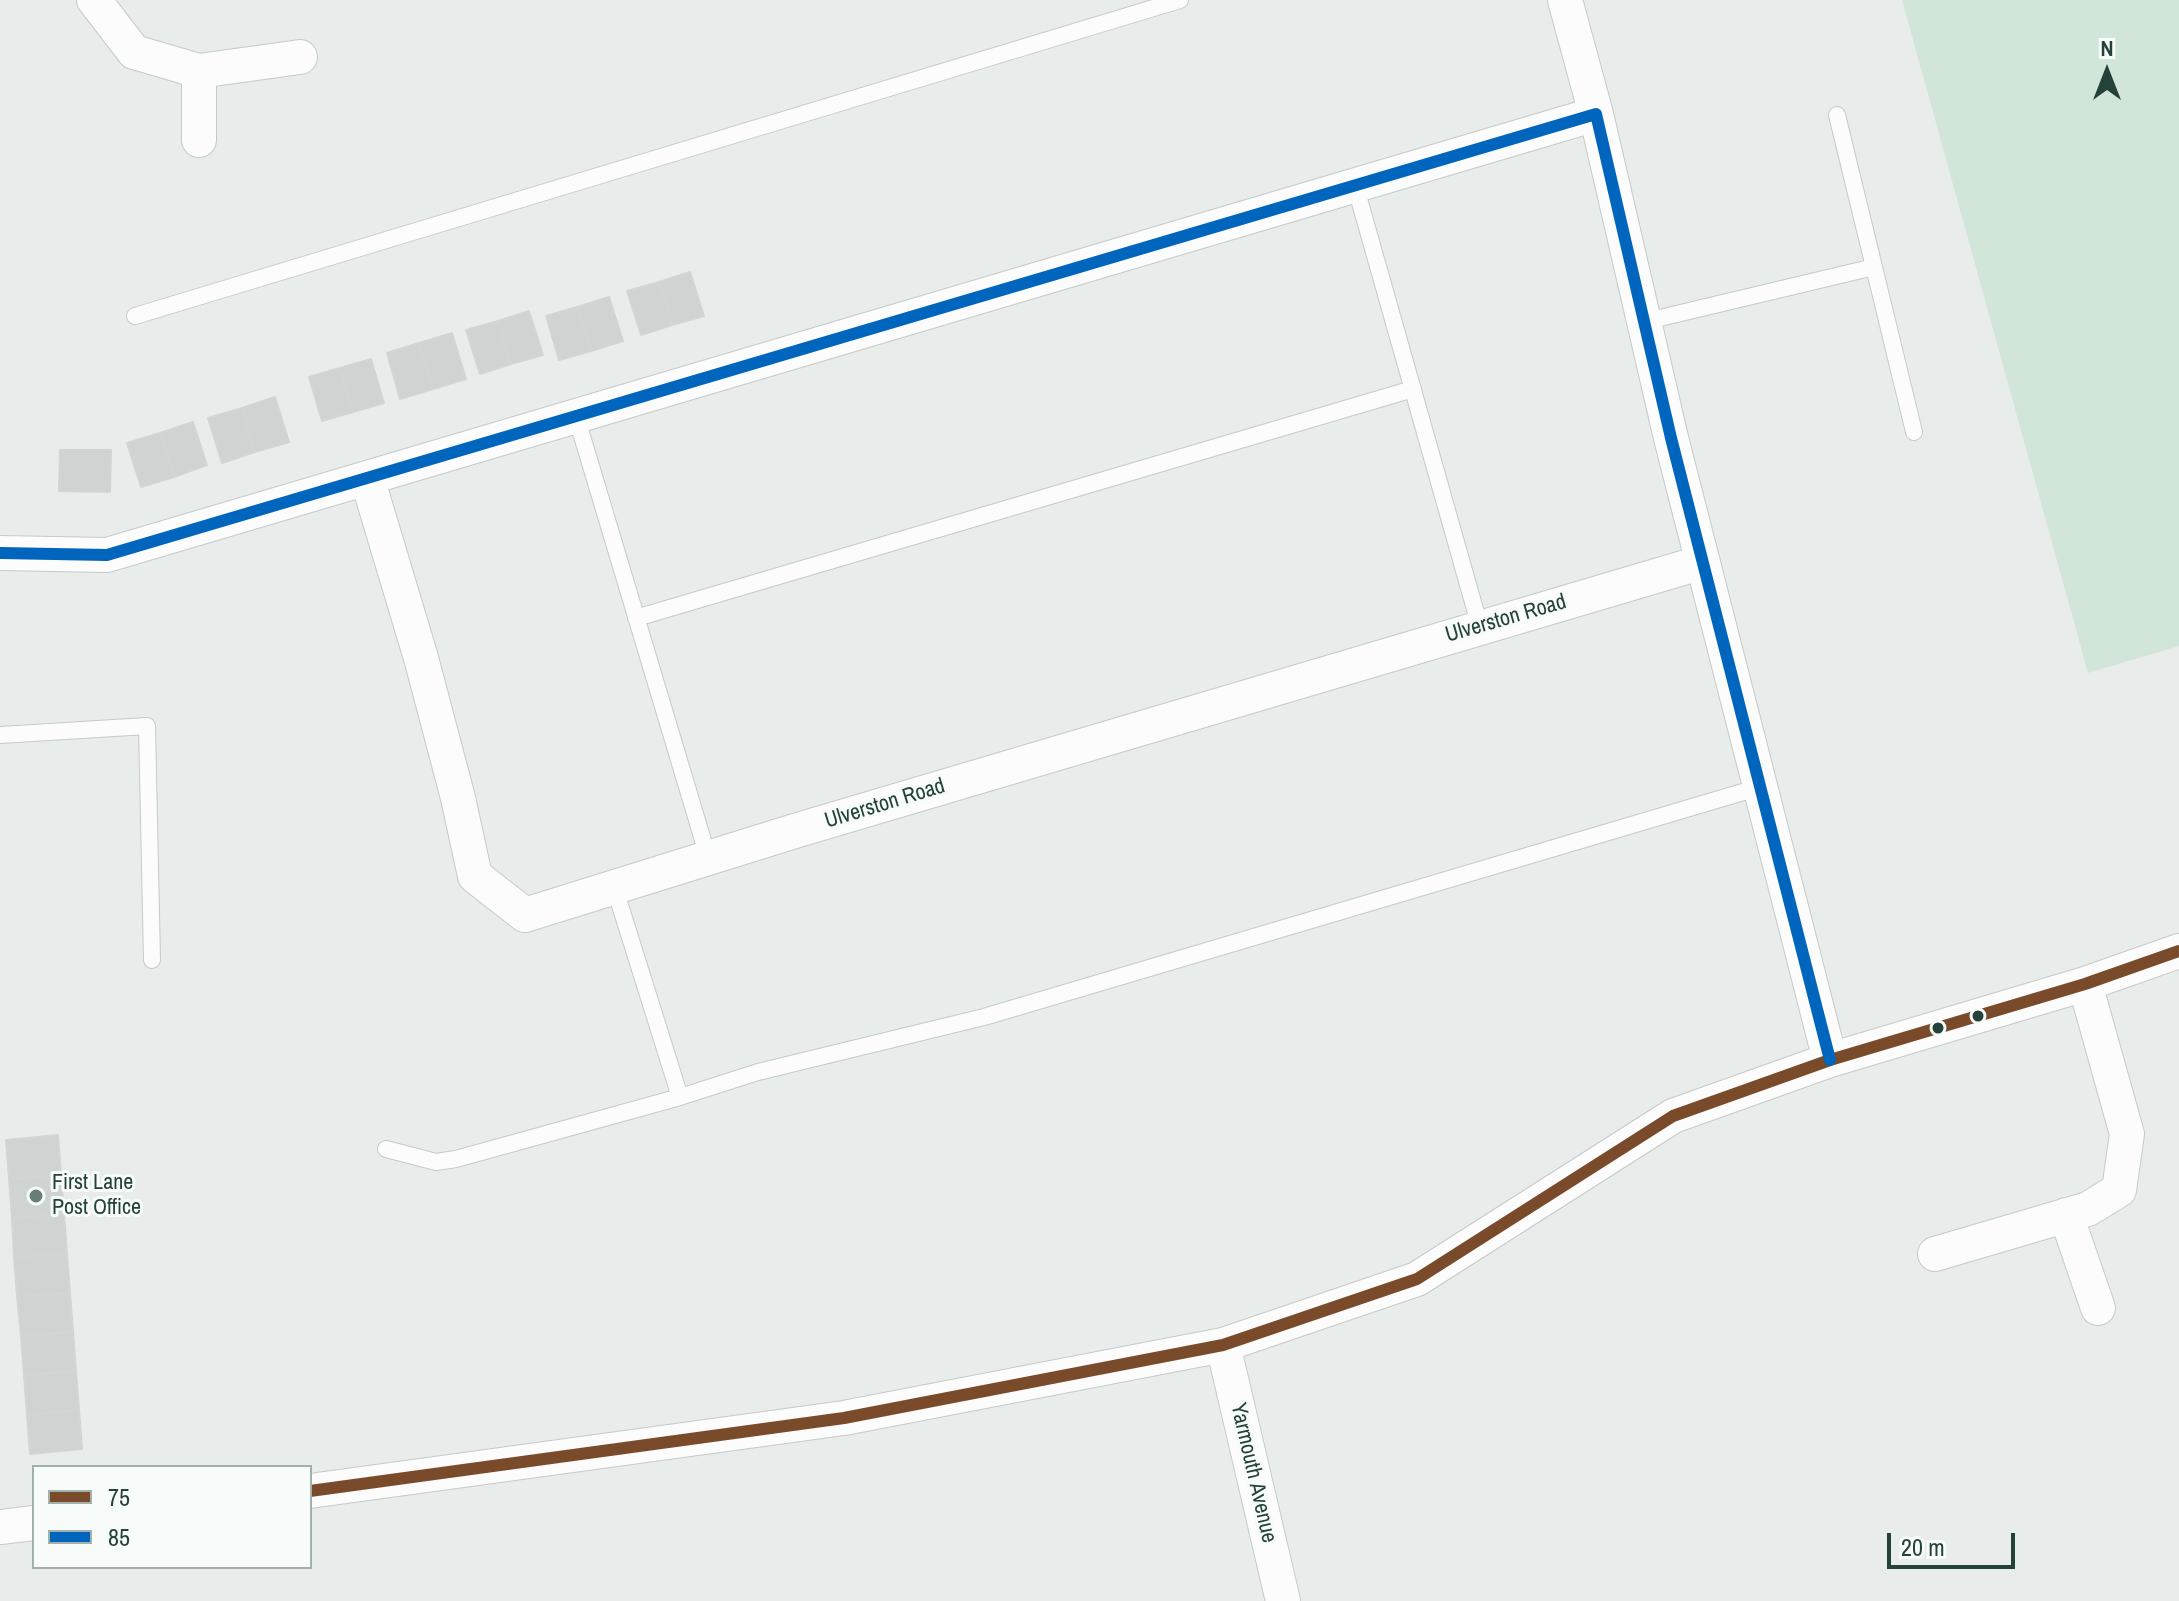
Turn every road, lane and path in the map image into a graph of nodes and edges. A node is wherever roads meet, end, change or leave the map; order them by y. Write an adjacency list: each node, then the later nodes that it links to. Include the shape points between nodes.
1 (94, 0): 5 (street, via 134,52)
2 (1180, 0): 11 (lane)
3 (1565, 0): 6 (street)
4 (300, 57): 5 (street)
5 (199, 71): 8 (street)
6 (1596, 114): 9 (street); 12 (street)
7 (1837, 115): 10 (lane)
8 (199, 140)
9 (1355, 185): 13 (lane); 14 (street)
10 (1874, 267): 12 (lane); 15 (lane)
11 (135, 316)
12 (1643, 322): 18 (street)
13 (1413, 389): 19 (lane); 20 (lane)
14 (576, 416): 16 (street); 19 (lane)
15 (1914, 432)
16 (352, 482): 17 (street, via 107,555); 24 (street, Ulverston Road, via 421,658 475,876 525,915)
17 (0, 553)
18 (1703, 562): 20 (street, Ulverston Road); 22 (street)
19 (636, 618): 23 (lane)
20 (1480, 627): 23 (street, Ulverston Road)
21 (0, 735): 26 (lane, via 147,726)
22 (1760, 787): 28 (street); 29 (lane, via 984,1017 758,1072)
23 (708, 857): 24 (street, Ulverston Road)
24 (614, 886): 29 (lane)
25 (2179, 951): 27 (street)
26 (152, 960)
27 (2085, 984): 28 (street); 31 (street, via 2127,1134 2119,1190)
28 (1830, 1060): 34 (street, via 1673,1116 1417,1279)
29 (680, 1097): 30 (lane, via 456,1159 436,1162)
30 (386, 1149)
31 (2066, 1215): 32 (street); 33 (street)
32 (1935, 1254)
33 (2098, 1308)
34 (1223, 1345): 35 (street, via 844,1418); 38 (street, Yarmouth Avenue)
35 (326, 1490)
36 (32, 1523): 37 (street)
37 (0, 1527)
38 (1283, 1601)

